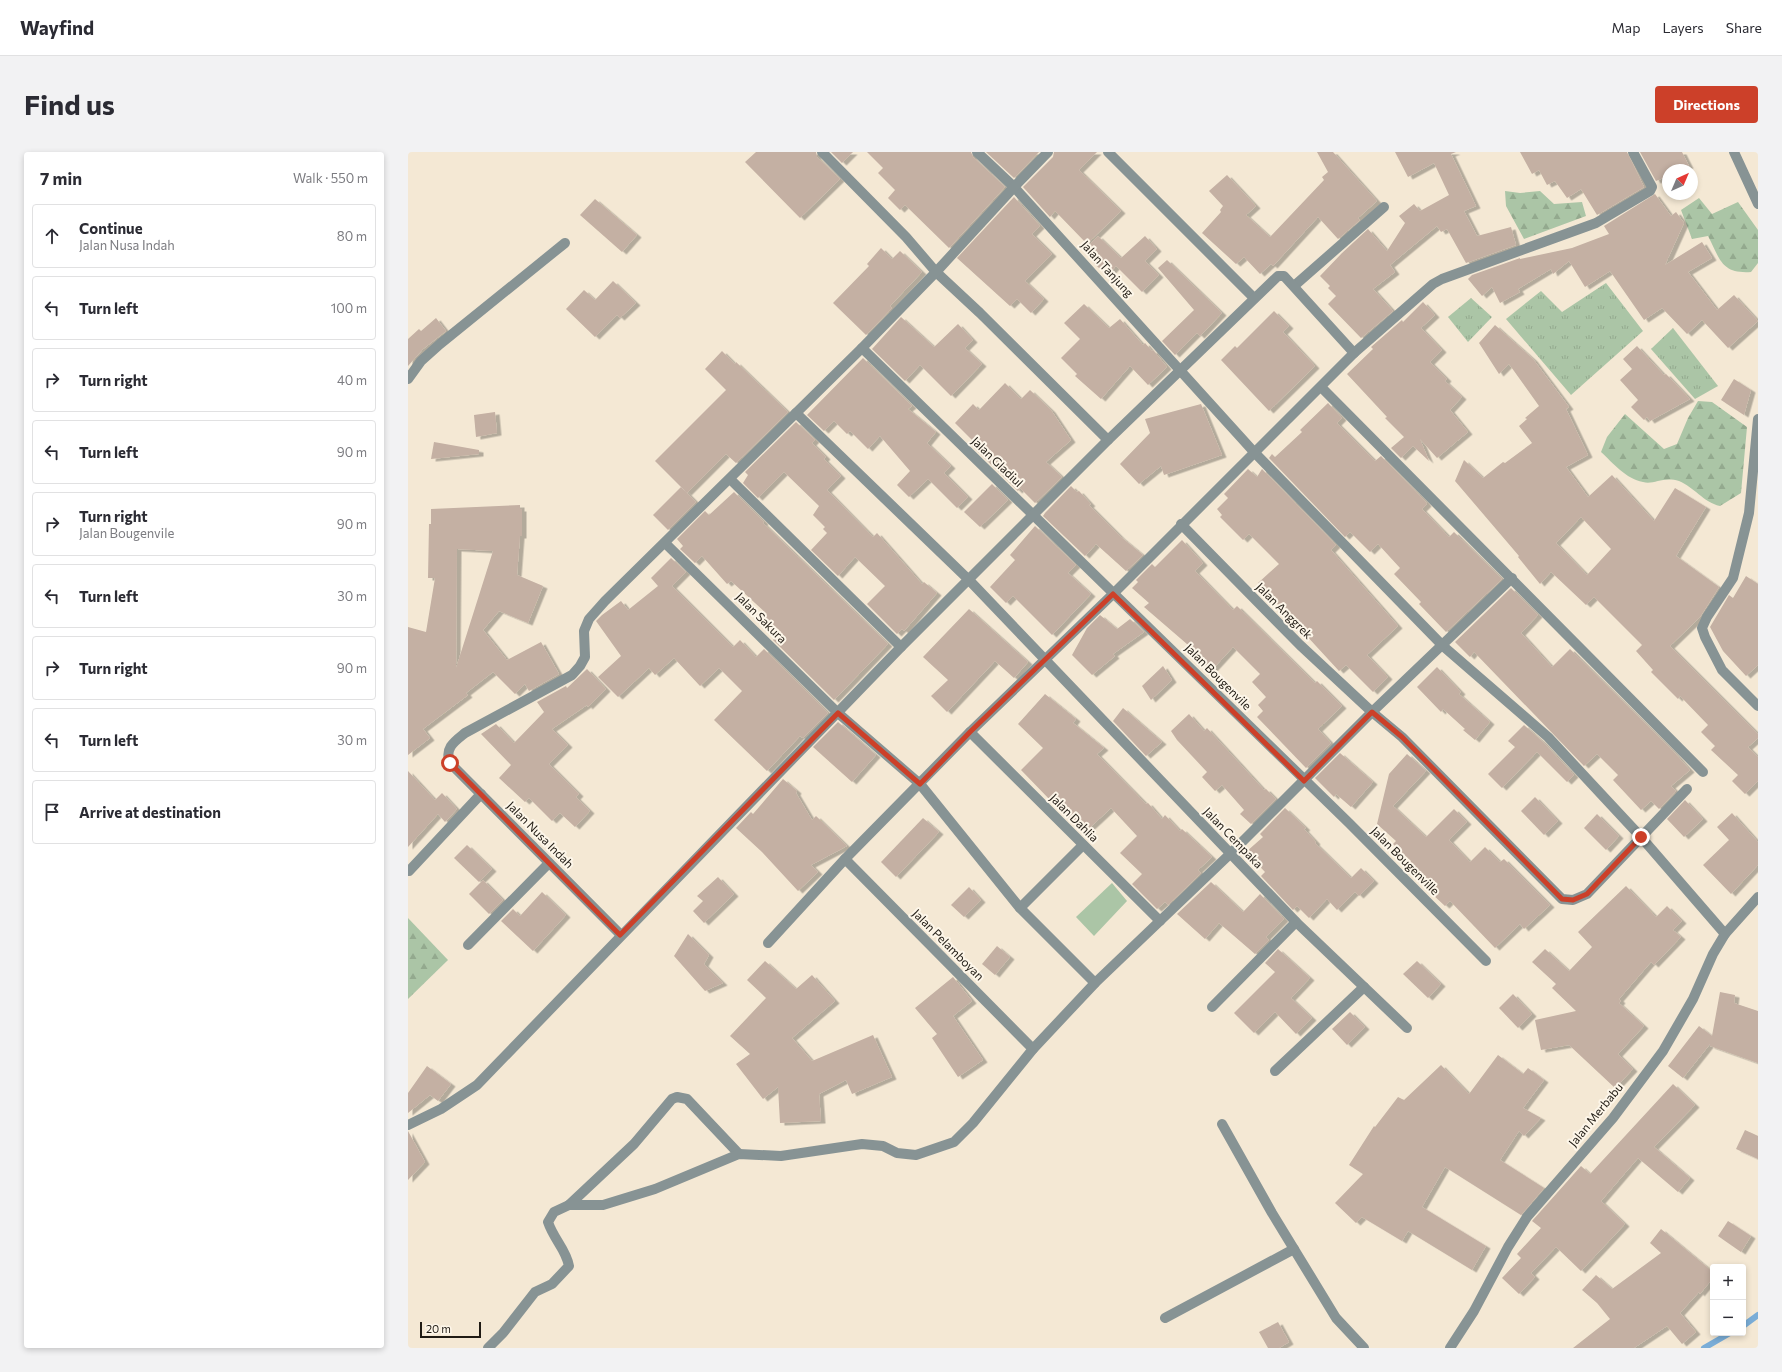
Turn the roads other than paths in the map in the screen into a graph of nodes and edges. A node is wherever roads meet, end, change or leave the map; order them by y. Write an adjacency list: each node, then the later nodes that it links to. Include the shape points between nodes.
1 (822, 152): 11 (street, via 906,237)
2 (977, 152): 7 (street, Jalan Tanjung)
3 (1048, 152): 7 (street)
4 (1108, 152): 13 (street)
5 (1633, 152): 15 (street, via 1652,187 1650,191 1596,223 1442,279)
6 (1734, 152): 8 (street)
7 (1014, 186): 11 (street); 16 (street, Jalan Tanjung)
8 (1758, 204)
9 (1384, 206): 12 (street)
10 (565, 243): 17 (street, via 440,344 421,361)
11 (936, 272): 14 (street); 21 (street)
12 (1294, 286): 13 (street, via 1280,275); 15 (street)
13 (1254, 298): 16 (street)
14 (862, 348): 19 (street); 24 (street, Jalan Gladiul)
15 (1354, 353): 18 (street)
16 (1180, 370): 21 (street); 22 (street, Jalan Tanjung)
17 (408, 379)
18 (1321, 388): 22 (street); 27 (street)
19 (796, 413): 23 (street); 28 (street, Jalan Cempaka)
20 (1758, 419): 33 (street, via 1749,513 1732,578 1702,628 1722,670)
21 (1108, 440): 24 (street)
22 (1254, 452): 25 (street); 30 (street, Jalan Tanjung)
23 (730, 479): 26 (street); 31 (street)
24 (1034, 516): 28 (street); 29 (street, Jalan Gladiul)
25 (1181, 524): 29 (street); 34 (street, Jalan Anggrek, via 1300,645)
26 (665, 542): 35 (street, Jalan Sakura); 41 (street, Jalan Nusa Indah, via 590,619 584,631 585,657 572,675 465,733 452,743 448,751 450,763)
27 (1512, 578): 30 (street); 37 (street)
28 (970, 580): 31 (street); 32 (street, Jalan Cempaka)
29 (1113, 594): 32 (street); 38 (street, Jalan Bougenvile)
30 (1443, 646): 34 (street); 42 (street, Jalan Tanjung, via 1548,737)
31 (901, 647): 35 (street)
32 (1046, 660): 36 (street); 44 (street, Jalan Cempaka)
33 (1758, 706)
34 (1372, 712): 38 (street); 42 (street, Jalan Anggrek, via 1402,737 1562,899 1573,900 1587,894)
35 (838, 713): 39 (street, Jalan Sakura); 53 (street)
36 (970, 732): 39 (street); 43 (street, Jalan Dahlia)
37 (1704, 772)
38 (1304, 781): 44 (street); 56 (street, Jalan Bougenville)
39 (920, 784): 45 (street); 49 (street, Jalan Sakura)
40 (1687, 789): 42 (street, Jalan Anggrek)
41 (481, 794): 46 (street, Jalan Nusa Indah); 47 (street)
42 (1641, 837): 52 (street, Jalan Tanjung)
43 (1083, 845): 49 (street); 50 (street, Jalan Dahlia)
44 (1230, 854): 50 (street); 51 (street, Jalan Cempaka)
45 (844, 859): 54 (street); 61 (street, Jalan Pelamboyan)
46 (549, 863): 53 (street, Jalan Nusa Indah); 55 (street)
47 (409, 871)
48 (1758, 897): 52 (street, Jalan Merbabu)
49 (1020, 908): 57 (street, Jalan Sakura)
50 (1160, 921): 57 (street)
51 (1296, 922): 58 (street, Jalan Cempaka); 59 (street)
52 (1725, 934): 71 (street, Jalan Merbabu, via 1663,1051 1613,1118 1527,1217)
53 (620, 935): 64 (street, via 477,1085 441,1109 417,1119)
54 (768, 943)
55 (468, 945)
56 (1486, 961)
57 (1095, 983): 61 (street)
58 (1364, 987): 60 (street, Jalan Cempaka); 62 (street)
59 (1212, 1007)
60 (1407, 1028)
61 (1033, 1049): 65 (street, via 973,1123 954,1142 934,1150 916,1155 897,1153 883,1146 862,1144 781,1156)
62 (1275, 1071)
63 (1222, 1124): 67 (street)
64 (408, 1126)
65 (739, 1154): 66 (street, via 655,1189 603,1205); 66 (street, via 687,1099 677,1097 672,1099 634,1144)
66 (569, 1205): 69 (street, via 554,1212 548,1222 552,1236 567,1256 569,1266 552,1284 535,1292)
67 (1294, 1249): 68 (street); 70 (street, via 1336,1318)
68 (1165, 1318)
69 (488, 1348)
70 (1364, 1348)
71 (1450, 1348)

